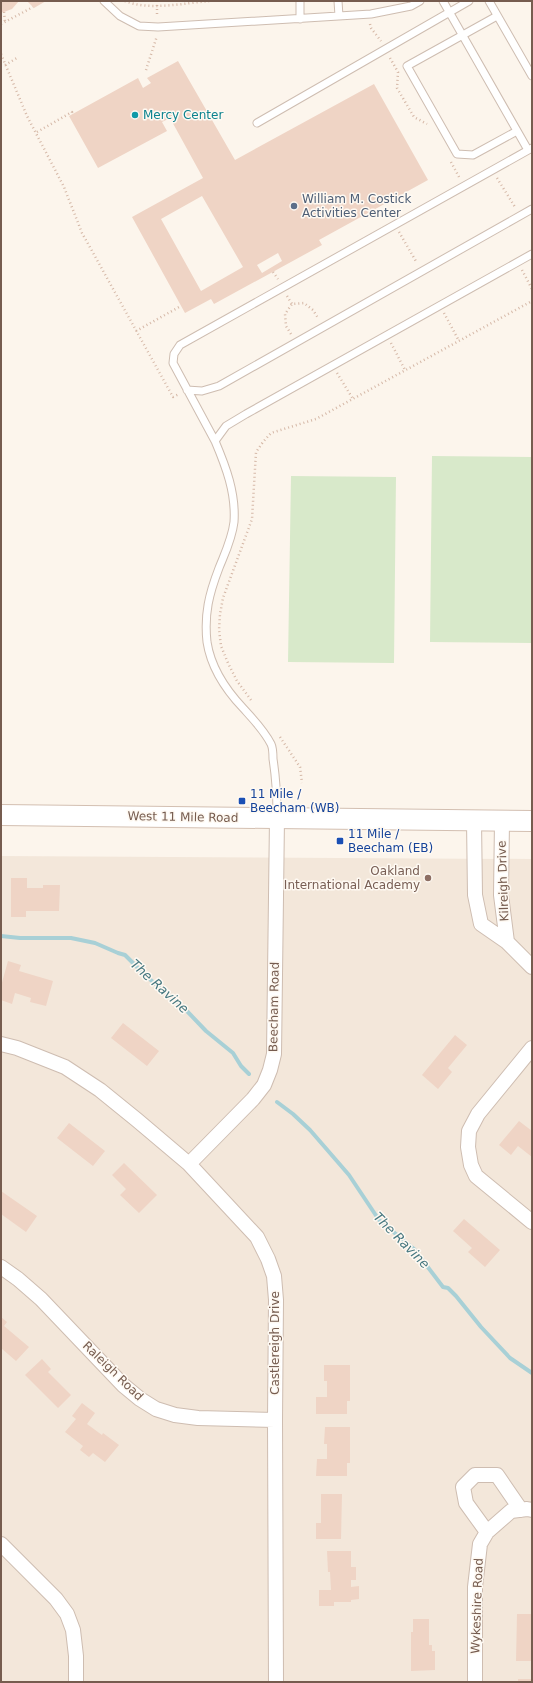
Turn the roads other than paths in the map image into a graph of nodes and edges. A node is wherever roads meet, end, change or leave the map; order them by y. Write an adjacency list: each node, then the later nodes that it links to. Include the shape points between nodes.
1 (104, 1): 11 (lane, via 120,16 139,26)
2 (300, 1): 11 (lane)
3 (338, 1): 9 (lane)
4 (420, 1): 9 (lane, via 411,6 369,14)
5 (443, 1): 8 (lane)
6 (469, 1): 8 (lane)
7 (489, 1): 10 (lane)
8 (449, 13): 12 (lane); 14 (lane)
9 (339, 16): 11 (lane)
10 (498, 16): 12 (lane); 13 (lane)
11 (300, 18)
12 (462, 35): 15 (lane); 15 (lane, via 407,66 457,154 473,155)
13 (532, 76)
14 (257, 123)
15 (517, 131): 16 (lane)
16 (530, 149): 19 (lane, via 180,345 174,354 173,363)
17 (532, 210): 19 (lane, via 219,386 202,391)
18 (532, 254): 20 (lane, via 226,426)
19 (187, 390): 20 (lane)
20 (214, 440): 22 (lane, via 228,472 234,504 234,523 230,542 208,600 207,643 212,662 224,685 258,723 272,745 278,790)
21 (1, 815): 22 (street, West 11 Mile Road)
22 (277, 818): 23 (street, West 11 Mile Road); 30 (street, Beecham Road, via 274,1054 270,1070 264,1085 253,1099)
23 (474, 821): 24 (street, West 11 Mile Road); 26 (street, Kilreigh Drive, via 475,895 481,924)
24 (502, 821): 25 (street, West 11 Mile Road); 26 (street, Kilreigh Drive, via 502,895)
25 (532, 821)
26 (507, 942): 27 (street, Kilreigh Drive)
27 (532, 967)
28 (1, 1044): 30 (street, Castlereigh Drive, via 65,1067 105,1094)
29 (532, 1048): 31 (street, via 478,1114 469,1131 468,1147 476,1176)
30 (189, 1164): 33 (street, Castlereigh Drive, via 257,1237 274,1276)
31 (532, 1222)
32 (1, 1267): 33 (street, Raleigh Road, via 41,1299 123,1385 156,1409 198,1418)
33 (275, 1420): 38 (street, Castlereigh Drive)
34 (526, 1510): 35 (street, Wykeshire Road, via 511,1511); 35 (street, Wykeshire Road, via 497,1475 475,1475 463,1487 466,1502)
35 (487, 1532): 39 (street, Wykeshire Road, via 480,1544 476,1580)
36 (1, 1544): 37 (street, via 56,1599 67,1614 73,1630)
37 (76, 1682)
38 (276, 1682)
39 (475, 1682)

